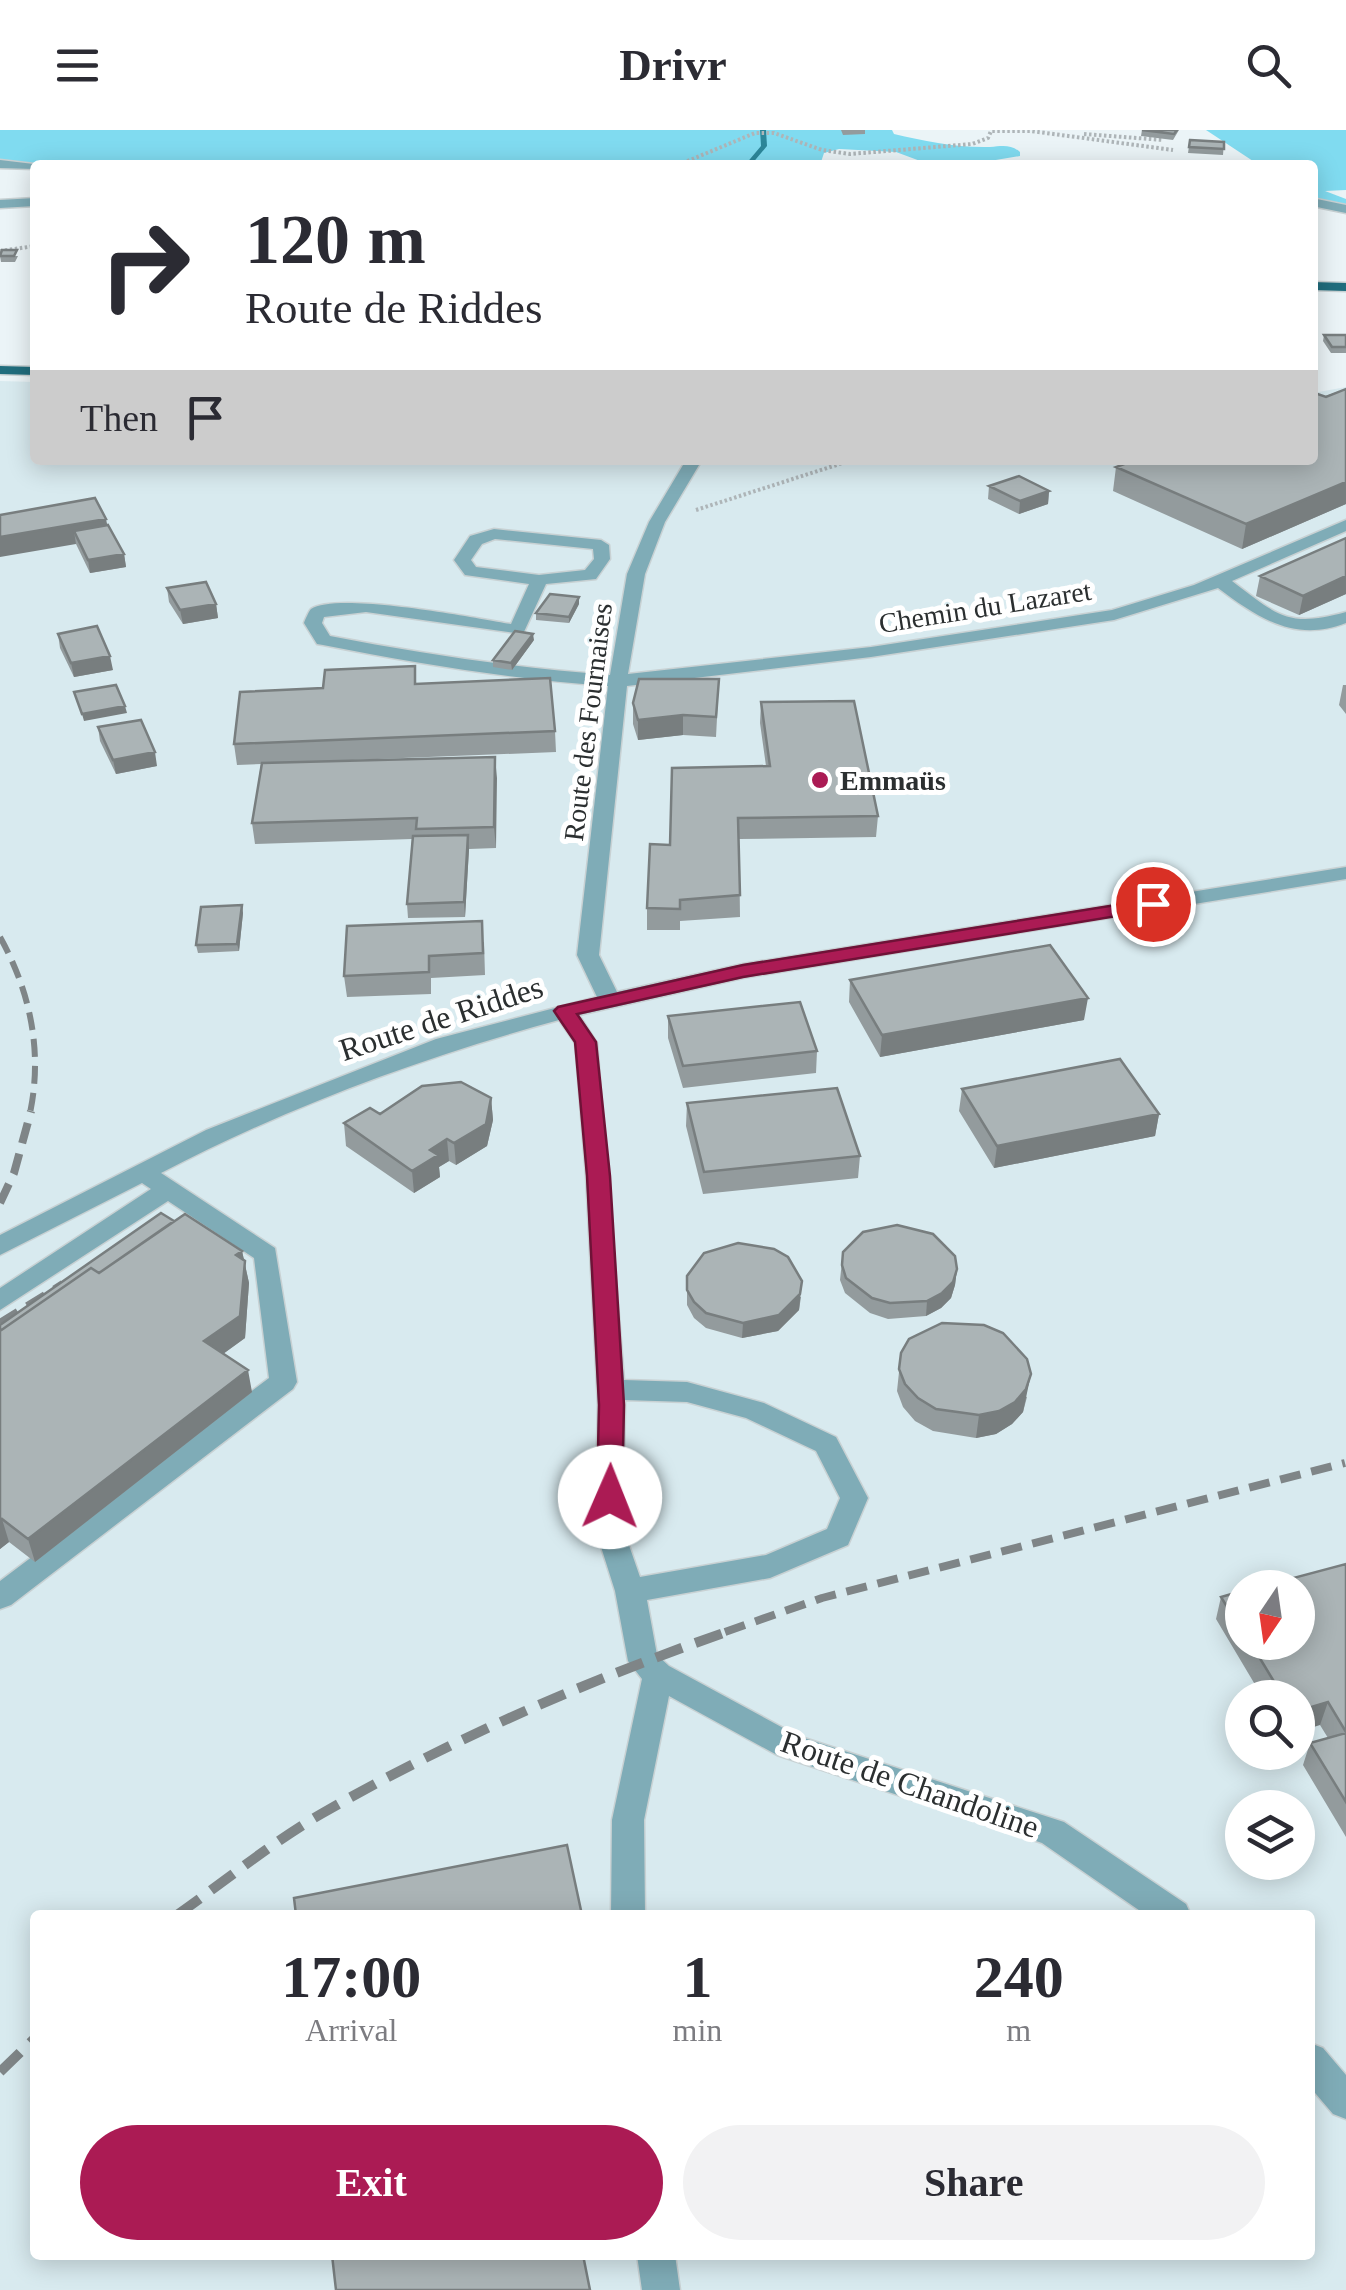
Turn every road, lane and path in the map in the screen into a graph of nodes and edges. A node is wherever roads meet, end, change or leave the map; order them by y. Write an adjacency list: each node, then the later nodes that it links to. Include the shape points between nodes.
1 (990, 131): 2 (path); 4 (path, via 972,144 850,154)
2 (1031, 131): 5 (path); 6 (path)
3 (755, 132): 4 (path); 7 (path)
4 (774, 132)
5 (1162, 140)
6 (1173, 150)
7 (690, 160)
8 (0, 164): 9 (street)
9 (30, 165)
10 (30, 202): 12 (street)
11 (1318, 203): 13 (street)
12 (0, 204)
13 (1346, 209)
14 (30, 247): 15 (path)
15 (0, 252)
16 (1318, 286): 17 (main road)
17 (1346, 286)
18 (0, 370): 19 (main road)
19 (30, 371)
20 (691, 465): 22 (street, Route des Fournaises)
21 (836, 465): 22 (path)
22 (657, 522): 27 (street, Route des Fournaises, via 636,574)
23 (1346, 526): 25 (street, Chemin du Lazaret)
24 (540, 580): 24 (street, via 471,572 462,560 476,540 494,534 600,544 602,558 590,575); 27 (street, Chemin du Lazaret, via 517,630 366,607 317,614 314,623 323,640 360,648)
25 (1220, 581): 26 (street, via 1284,626); 27 (street, Chemin du Lazaret, via 1114,615)
26 (1346, 617)
27 (618, 681): 29 (street, Route des Fournaises, via 588,955)
28 (1346, 873): 29 (street, Route de Riddes, via 743,971)
29 (610, 1000): 30 (street, Route de Riddes)
30 (565, 1011): 31 (street, Route de Riddes, via 427,1051 215,1134); 35 (street, via 586,1042)
31 (143, 1172): 32 (street); 33 (street, Route de Riddes)
32 (168, 1189): 34 (street); 37 (street, via 266,1254 283,1382)
33 (0, 1246)
34 (0, 1300)
35 (611, 1390): 36 (street, via 609,1528); 36 (street, via 687,1392 754,1410 826,1444 854,1498 838,1537 770,1566)
36 (630, 1591): 38 (street, via 642,1662)
37 (0, 1597)
38 (658, 1674): 39 (street, via 628,1820); 40 (street, Route de Chandoline, via 788,1746 1052,1832)
39 (628, 1910)
40 (1167, 1910)
41 (1315, 2066): 42 (street)
42 (1346, 2102)
43 (657, 2260): 44 (street)
44 (661, 2290)

